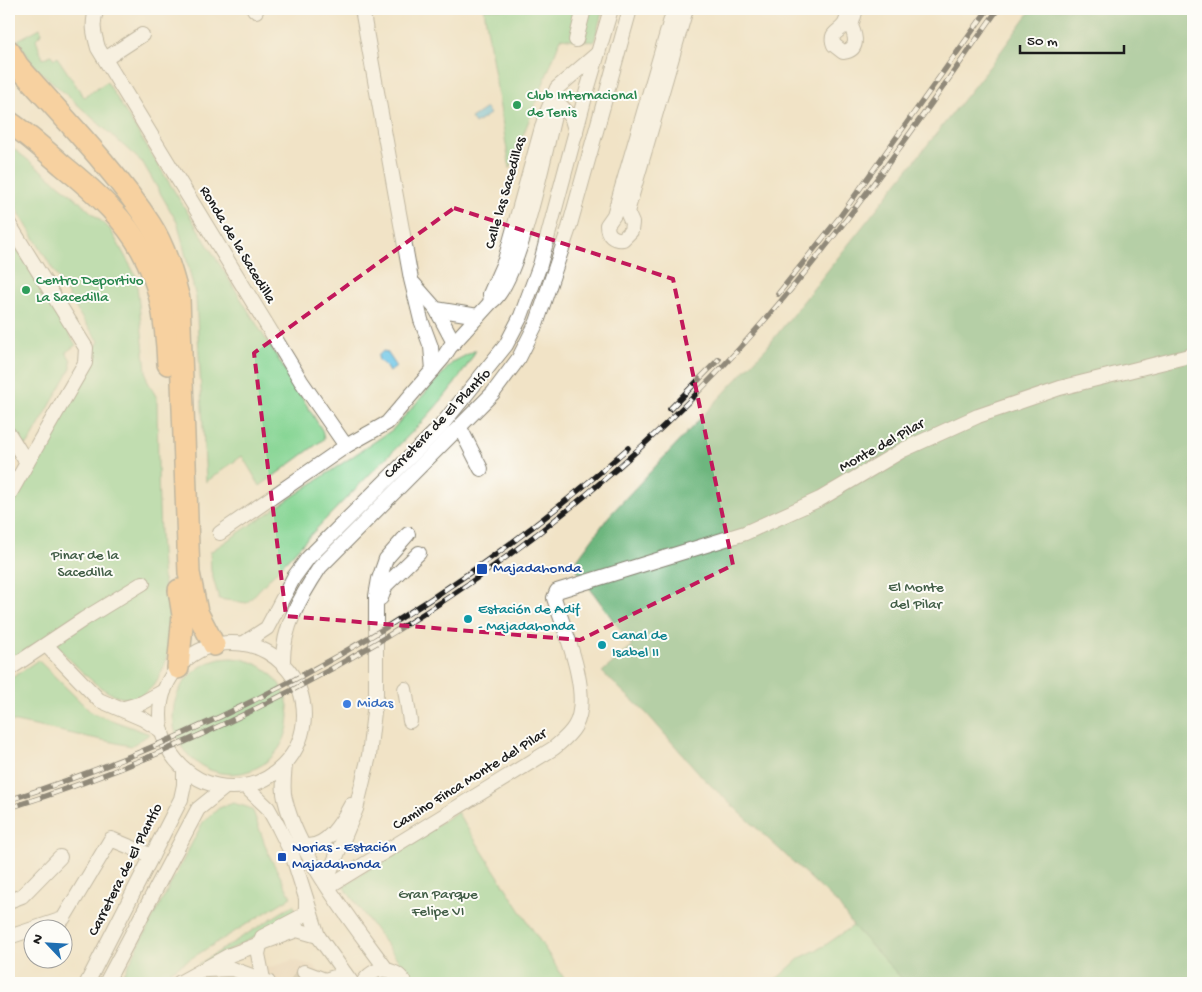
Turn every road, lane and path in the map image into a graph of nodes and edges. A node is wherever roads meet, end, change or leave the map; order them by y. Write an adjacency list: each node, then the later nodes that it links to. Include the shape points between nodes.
1 (97, 9): 14 (street, Ronda de la Sacedilla, via 93,32)
2 (362, 9): 24 (street)
3 (584, 9): 11 (street)
4 (611, 9): 13 (street, Carretera de El Plantío)
5 (630, 9): 16 (street, via 611,27 592,92); 23 (street, Carretera de El Plantío)
6 (674, 9): 7 (street, via 614,215 607,225 609,234 615,238 623,239 631,231 632,223 627,212)
7 (686, 9)
8 (849, 9): 9 (street, via 845,24 836,30 832,38 834,45 843,52 855,44 856,36 851,26)
9 (856, 9)
10 (142, 35): 14 (street)
11 (576, 40)
12 (9, 51): 46 (highway, via 18,66 107,168 151,225 169,262 179,299 190,573 197,612)
13 (598, 53): 15 (street, Calle las Sacedillas); 16 (street, Carretera de El Plantío)
14 (105, 59): 34 (street, Ronda de la Sacedilla, via 301,381)
15 (557, 88): 16 (street, via 577,87 582,89); 25 (street, Calle las Sacedillas, via 545,117 505,260 490,294)
16 (584, 97): 17 (street, via 577,102); 20 (street, Carretera de El Plantío); 23 (street, via 588,103 565,207)
17 (560, 105): 20 (street, via 571,116); 25 (street, Calle las Sacedillas, via 554,116 515,263 499,297)
18 (9, 122): 21 (highway)
19 (9, 131): 21 (street)
20 (576, 132): 44 (street, Carretera de El Plantío, via 540,265 506,345 440,427 308,558 267,628)
21 (35, 143): 48 (highway, via 86,184 121,218 138,242 157,284 167,350 176,572 183,615)
22 (9, 224): 35 (street, via 86,348 85,363)
23 (569, 228): 32 (street, Carretera de El Plantío, via 537,322 519,358 493,393)
24 (411, 279): 26 (street); 28 (street)
25 (491, 302): 27 (street, Calle las Sacedillas)
26 (436, 309): 27 (street); 29 (street)
27 (478, 316): 29 (street, Calle las Sacedillas)
28 (428, 337): 29 (street); 31 (street)
29 (452, 345): 31 (street, Calle las Sacedillas)
30 (1193, 355): 41 (street, Monte del Pilar, via 1060,388 978,416 903,450 783,517 745,533)
31 (433, 370): 34 (street, Calle las Sacedillas, via 387,423)
32 (461, 426): 36 (street); 47 (street, Carretera de El Plantío, via 320,567 286,628)
33 (9, 434): 35 (street)
34 (346, 446): 38 (street, Calle las Sacedillas)
35 (27, 463): 37 (street)
36 (484, 466)
37 (9, 494)
38 (220, 533)
39 (408, 534): 43 (street, via 386,559 381,572 376,596)
40 (420, 553): 43 (street, via 386,585)
41 (592, 582): 63 (street, Camino Finca Monte del Pilar, via 554,593 574,661 581,702 576,725 567,737 554,748)
42 (143, 583): 45 (street)
43 (377, 616): 57 (street, via 376,694)
44 (244, 643): 46 (street); 47 (street, via 265,650)
45 (46, 645): 49 (street); 52 (street, via 99,700)
46 (214, 645): 48 (street, via 194,654)
47 (283, 663): 55 (street, via 297,681 304,702 304,725 298,746)
48 (178, 668): 51 (street)
49 (9, 669)
50 (405, 690): 53 (street)
51 (164, 691): 52 (street, via 142,703); 54 (street, via 160,711)
52 (120, 709): 54 (street)
53 (410, 721)
54 (162, 731): 56 (street, via 170,752)
55 (285, 765): 58 (street, via 268,779); 60 (street, via 285,800)
56 (184, 769): 59 (street, via 203,782); 61 (street, Carretera de El Plantío, via 181,799)
57 (365, 775): 60 (street, via 349,808 331,833 318,844); 63 (street, via 356,809)
58 (246, 786): 59 (street); 64 (street, via 268,808 279,828)
59 (224, 788): 75 (street, via 198,809)
60 (305, 846): 63 (street)
61 (152, 856): 67 (street, via 111,839 63,919); 74 (street, Carretera de El Plantío)
62 (60, 857): 65 (street, via 22,896)
63 (327, 884): 70 (street)
64 (306, 896): 66 (street); 68 (street, via 306,911 302,916 262,938)
65 (9, 901)
66 (318, 936): 68 (street, via 297,930); 72 (street)
67 (9, 937)
68 (264, 942): 69 (street); 73 (street, via 258,954)
69 (201, 970): 73 (street, via 233,969); 76 (street)
70 (387, 970): 77 (street, via 374,972); 78 (street, via 400,976)
71 (304, 972): 72 (street, via 325,980)
72 (349, 979)
73 (267, 981)
74 (87, 983)
75 (106, 983)
76 (179, 983)
77 (364, 983)
78 (405, 983)

